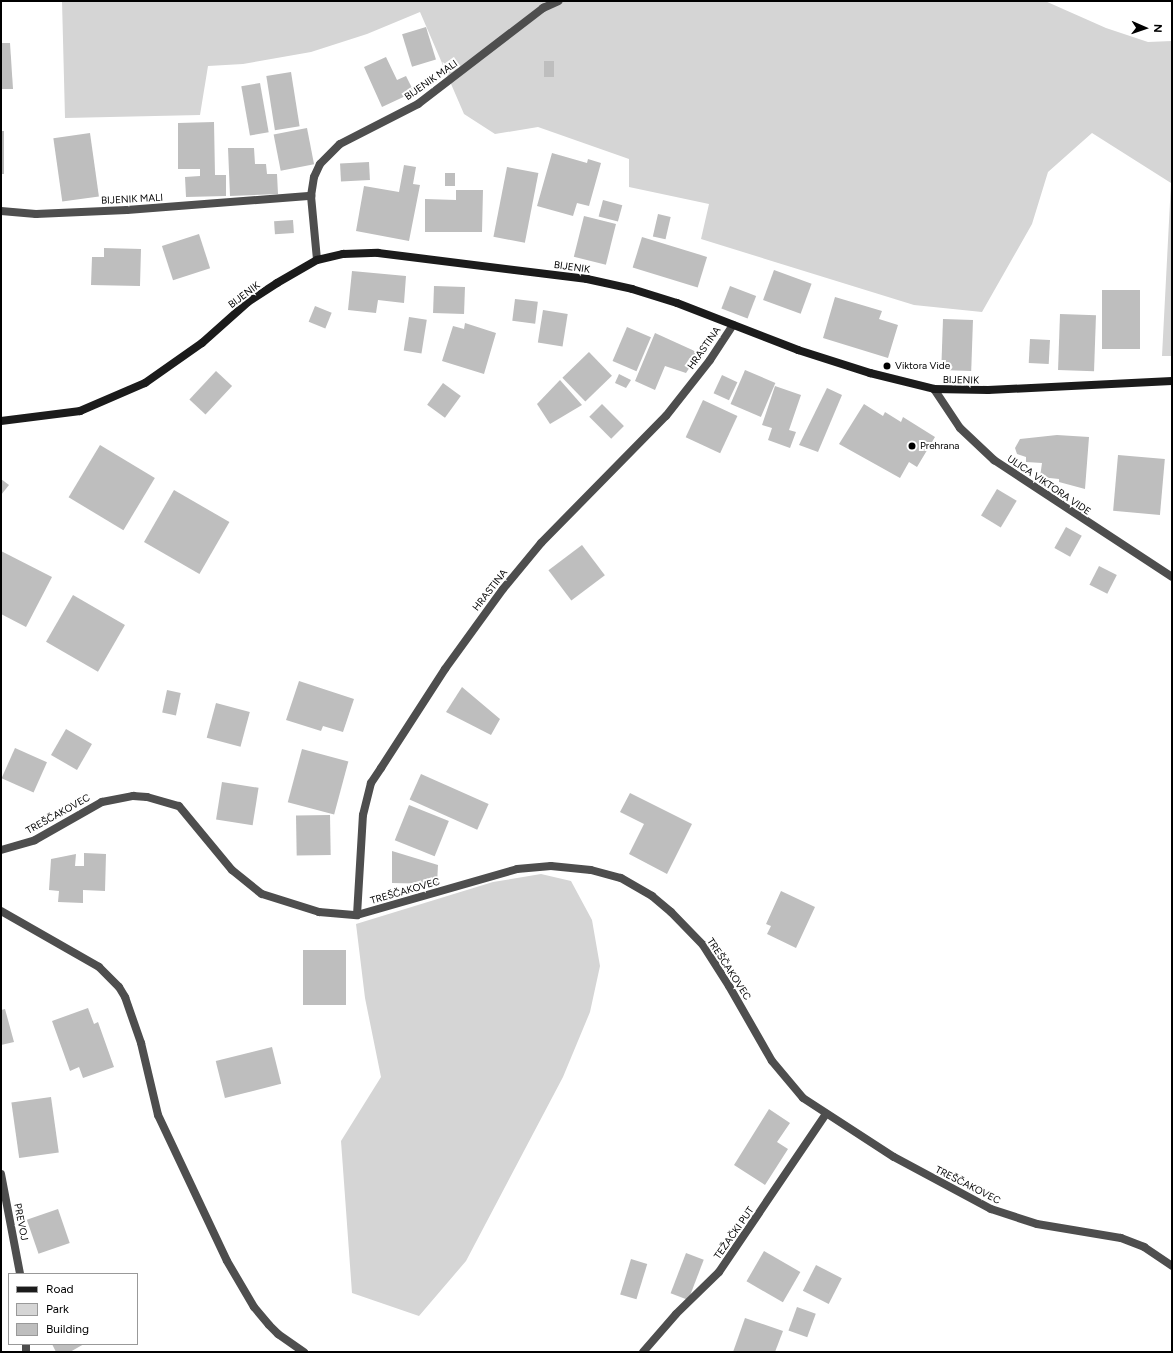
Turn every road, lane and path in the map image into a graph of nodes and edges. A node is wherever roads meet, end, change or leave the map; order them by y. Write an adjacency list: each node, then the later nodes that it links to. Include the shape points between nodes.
1 (559, 1): 2 (street, BIJENIK MALI, via 543,8 418,104 340,144 320,164 314,177)
2 (311, 196): 3 (street, BIJENIK MALI, via 127,210 36,214); 4 (street, BIJENIK MALI)
3 (1, 211)
4 (318, 260): 5 (main road, BIJENIK, via 343,254 378,253 587,279 632,289); 8 (main road, BIJENIK, via 296,270 248,302 202,343 145,383 80,411)
5 (733, 324): 7 (main road, BIJENIK, via 840,364); 12 (street, HRASTINA, via 710,360 666,416 541,543 499,594 445,669 371,783 363,815)
6 (1172, 381): 7 (main road, BIJENIK, via 988,390)
7 (934, 389): 9 (street, ULICA VIKTORA VIDE, via 960,428 994,460)
8 (1, 421)
9 (1172, 577)
10 (1, 850): 12 (street, TREŠČAKOVEC, via 35,840 102,802 116,798 147,797 179,806 232,870 262,894 319,912)
11 (1, 911): 17 (street, via 99,967 119,987 141,1043 158,1115 228,1261 254,1307 269,1325)
12 (357, 915): 13 (street, TREŠČAKOVEC, via 517,870 551,866 590,870 621,878 652,896 688,928 717,965 786,1080 803,1098)
13 (826, 1114): 15 (street, TREŠČAKOVEC, via 925,1174 991,1209 1037,1224 1121,1238 1144,1247); 18 (street, TEŽAČKI PUT, via 719,1272 676,1314)
14 (1, 1174): 16 (street, PREVOJ)
15 (1172, 1266)
16 (20, 1273)
17 (304, 1352)
18 (643, 1352)

